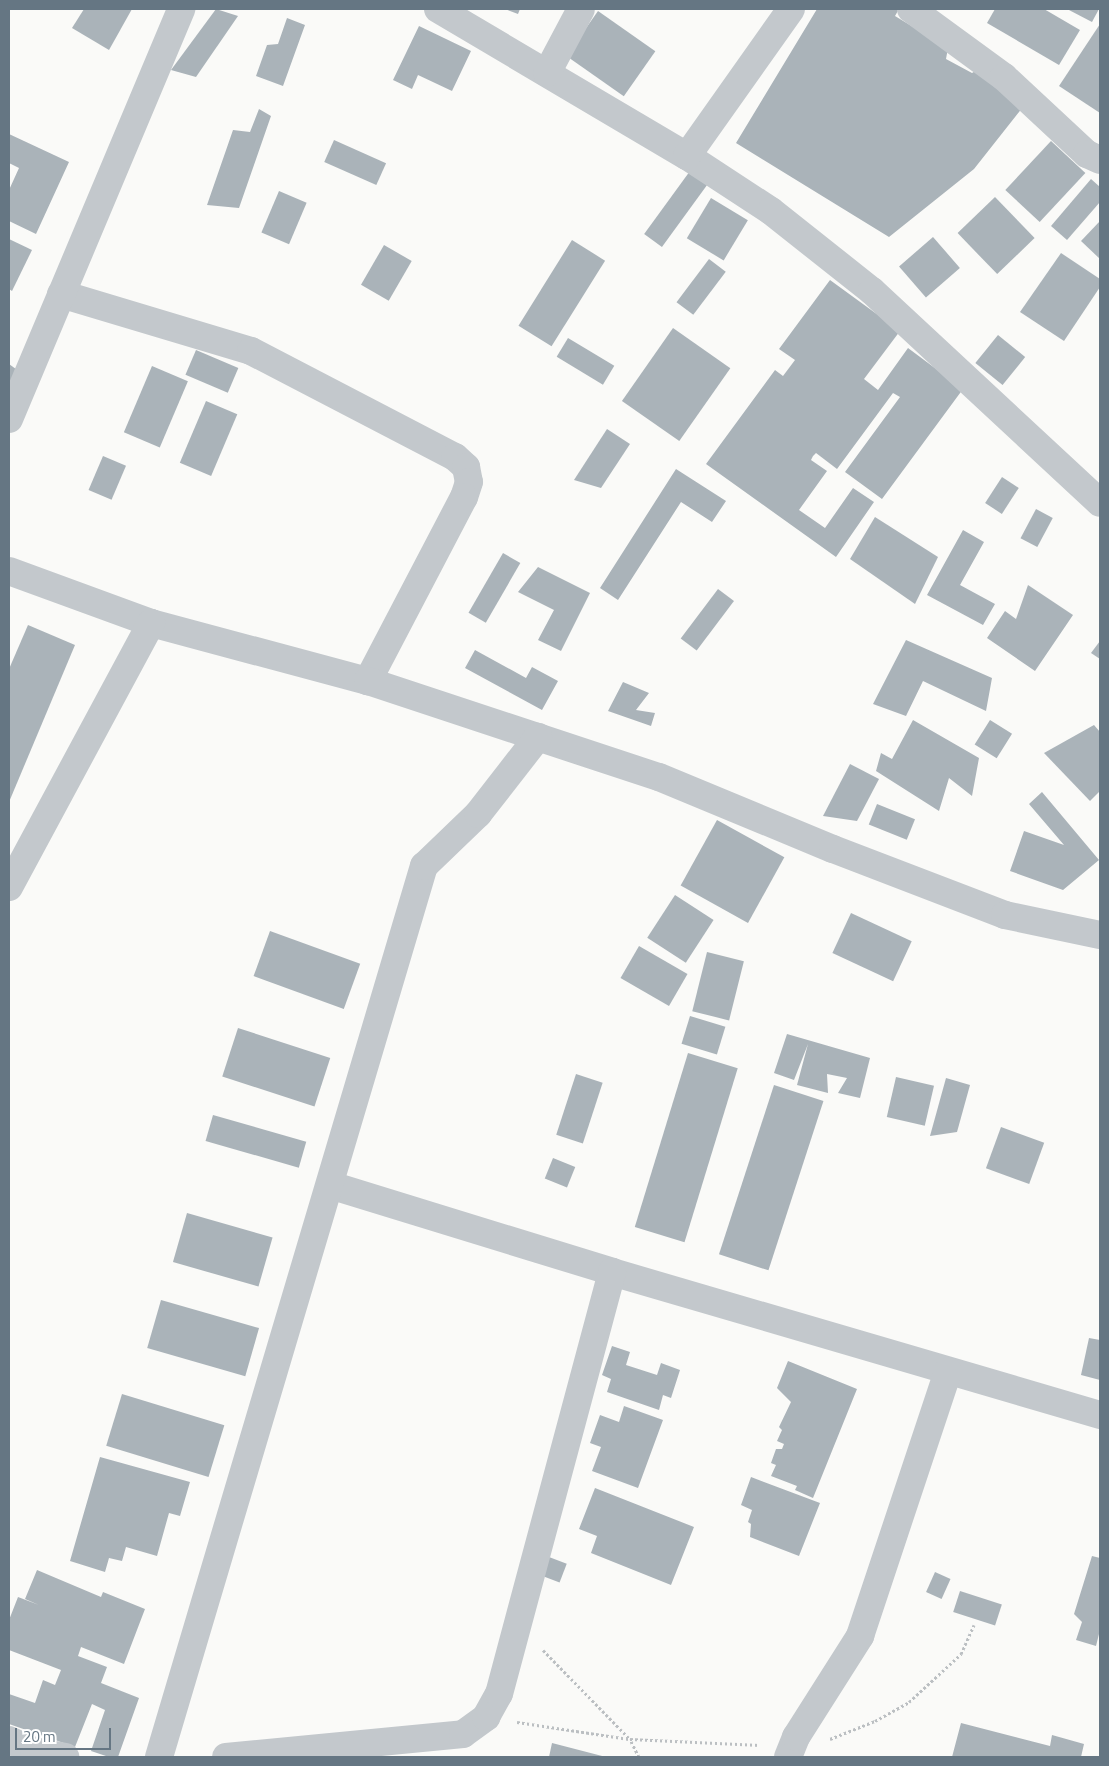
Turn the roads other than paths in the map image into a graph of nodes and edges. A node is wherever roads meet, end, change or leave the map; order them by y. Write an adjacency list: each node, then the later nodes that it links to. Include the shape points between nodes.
1 (181, 9): 9 (street)
2 (438, 9): 6 (street)
3 (581, 9): 6 (street)
4 (791, 9): 7 (street)
5 (911, 9): 8 (street, via 1004,77 1087,154)
6 (547, 73): 7 (street)
7 (687, 156): 11 (street, via 771,211 872,291)
8 (1100, 160)
9 (61, 294): 10 (street); 14 (street, via 251,351 455,457 466,467 468,482 464,496)
10 (9, 419)
11 (1100, 502)
12 (9, 571): 13 (street)
13 (151, 623): 14 (street); 16 (street)
14 (368, 681): 15 (street)
15 (538, 737): 17 (street, via 660,777 833,849 1005,915); 18 (street, via 478,814 424,866)
16 (9, 887)
17 (1100, 935)
18 (330, 1185): 19 (street); 27 (street)
19 (612, 1272): 20 (street); 23 (street, via 499,1694 486,1717)
20 (948, 1370): 21 (street); 24 (street, via 860,1636)
21 (1100, 1415)
22 (9, 1740): 25 (street)
23 (460, 1746): 28 (street)
24 (790, 1752)
25 (35, 1754): 26 (street)
26 (65, 1757)
27 (160, 1757)
28 (226, 1757)

